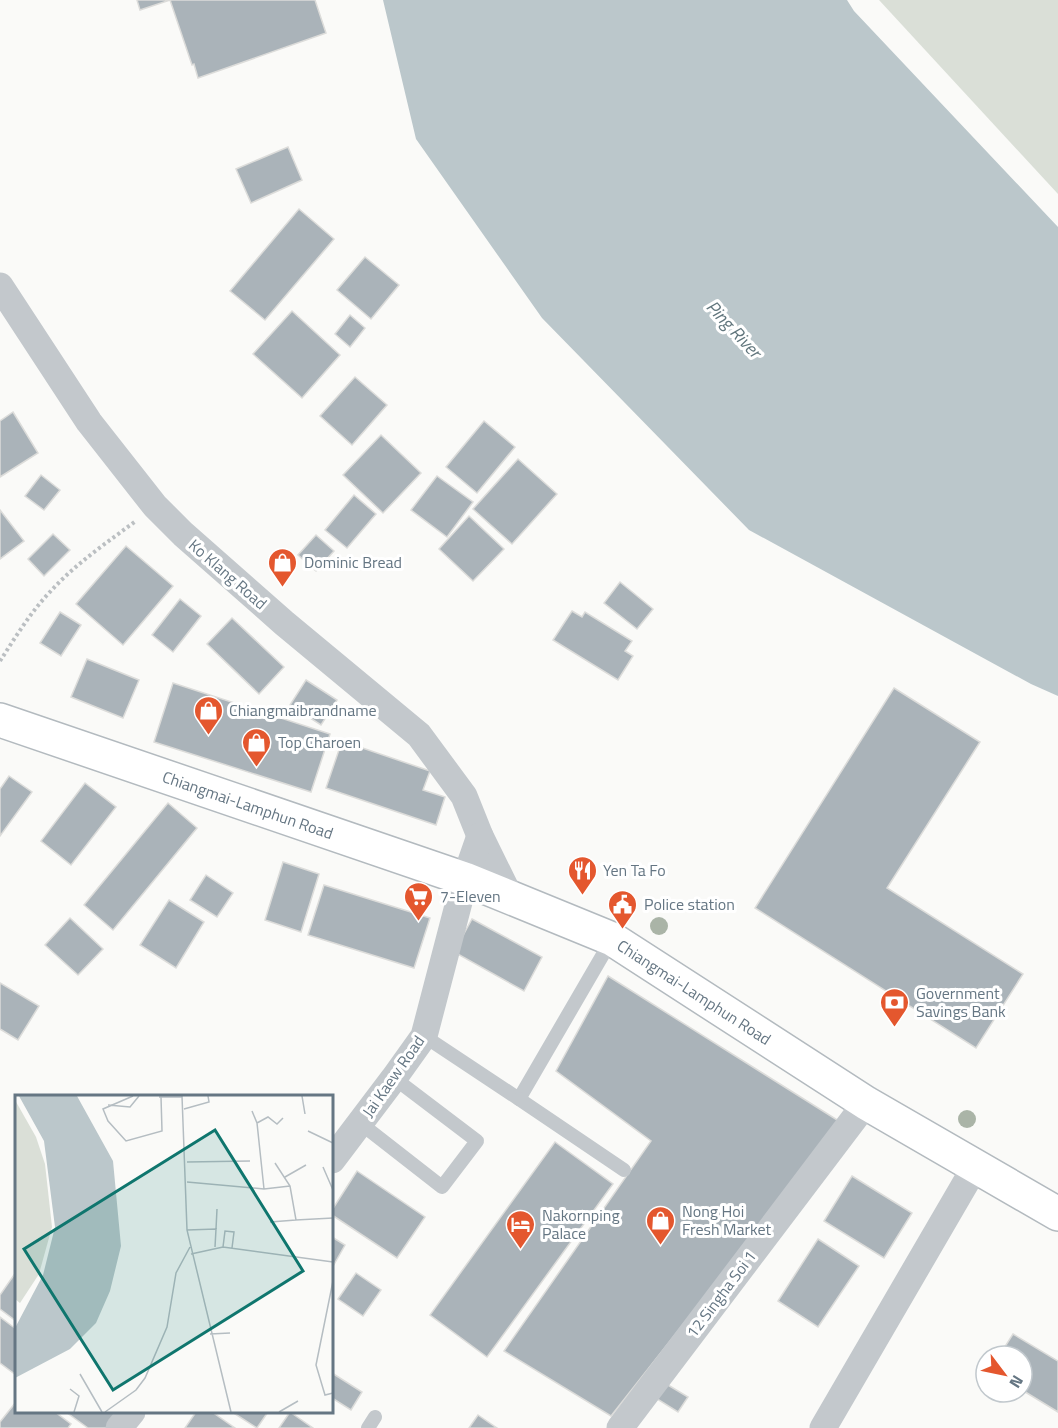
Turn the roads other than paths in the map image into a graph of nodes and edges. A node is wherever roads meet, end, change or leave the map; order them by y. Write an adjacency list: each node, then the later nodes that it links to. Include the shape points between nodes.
1 (0, 286): 3 (street, Ko Klang Road, via 89,422 155,507 419,735 464,796)
2 (0, 720): 4 (main road, Chiangmai-Lamphun Road)
3 (480, 836): 4 (street); 5 (street, Ko Klang Road)
4 (465, 879): 5 (main road, Chiangmai-Lamphun Road); 7 (street, Jai Kaew Road)
5 (510, 897): 6 (main road, Chiangmai-Lamphun Road)
6 (612, 939): 9 (lane); 10 (main road, Chiangmai-Lamphun Road)
7 (424, 1036): 8 (street, Jai Kaew Road); 9 (lane)
8 (394, 1078): 11 (street, Jai Kaew Road); 11 (lane, via 477,1141 442,1187)
9 (519, 1100): 14 (lane)
10 (866, 1103): 13 (main road, Chiangmai-Lamphun Road); 18 (street, 12 Singha Soi 1)
11 (360, 1123): 12 (street, Jai Kaew Road)
12 (333, 1159)
13 (975, 1167): 15 (main road, Chiangmai-Lamphun Road); 19 (street)
14 (624, 1170)
15 (1058, 1214)
16 (131, 1413): 17 (street)
17 (119, 1428)
18 (620, 1428)
19 (822, 1428)

